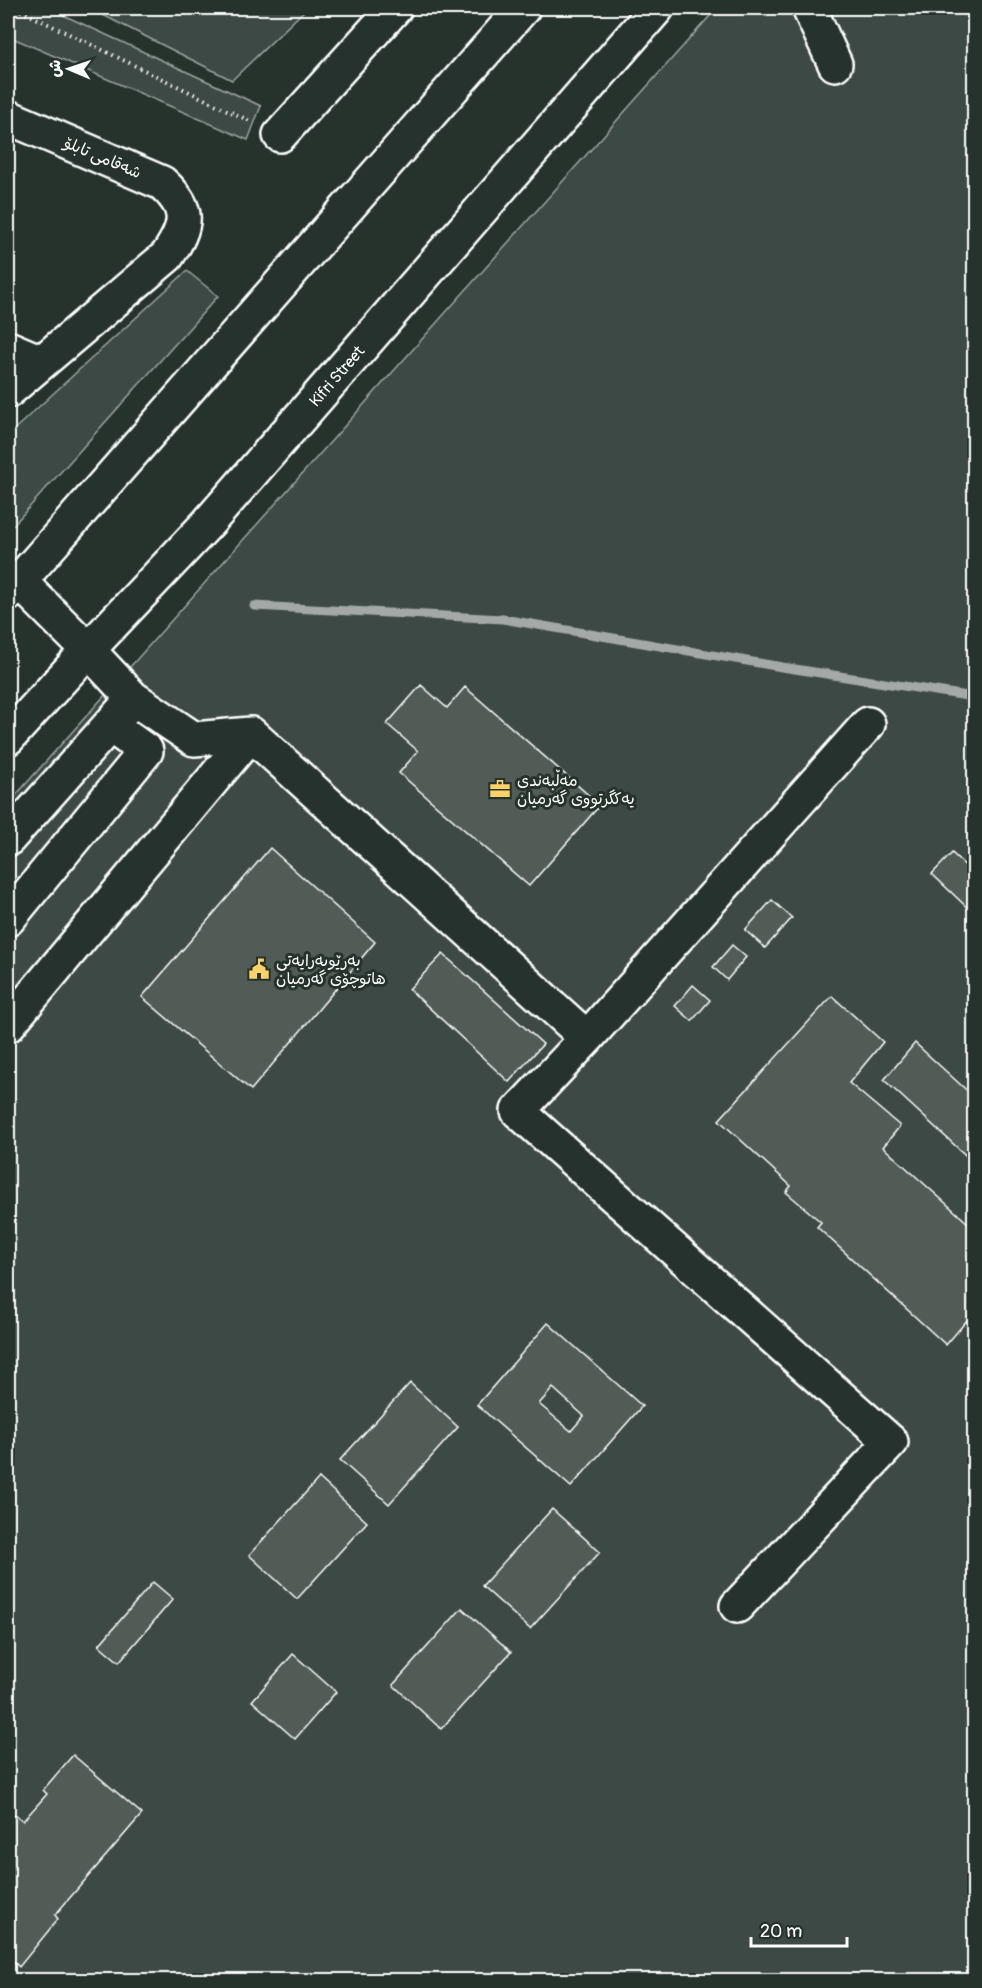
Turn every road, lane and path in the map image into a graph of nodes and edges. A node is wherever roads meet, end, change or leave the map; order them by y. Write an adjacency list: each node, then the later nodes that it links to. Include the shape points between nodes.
1 (15, 8): 8 (path)
2 (395, 8): 8 (main road)
3 (523, 8): 12 (main road)
4 (657, 8): 13 (main road, Kifri Street, via 208,523)
5 (809, 8): 6 (main road)
6 (835, 64)
7 (8, 117): 10 (main road, شەقامی تابلۆ, via 162,183 175,195 184,214 179,238 167,256)
8 (280, 135)
9 (8, 348): 10 (main road)
10 (41, 362): 11 (main road)
11 (8, 391)
12 (14, 588): 13 (main road)
13 (88, 650): 14 (main road); 18 (main road, Kifri Street)
14 (133, 698): 16 (main road); 17 (main road, via 194,739)
15 (868, 724): 22 (main road)
16 (111, 726): 19 (main road); 20 (main road, via 146,751)
17 (251, 734): 21 (main road); 22 (main road)
18 (8, 738)
19 (8, 839)
20 (8, 919)
21 (8, 1025)
22 (587, 1038): 23 (main road, via 518,1111 891,1442)
23 (738, 1606)

